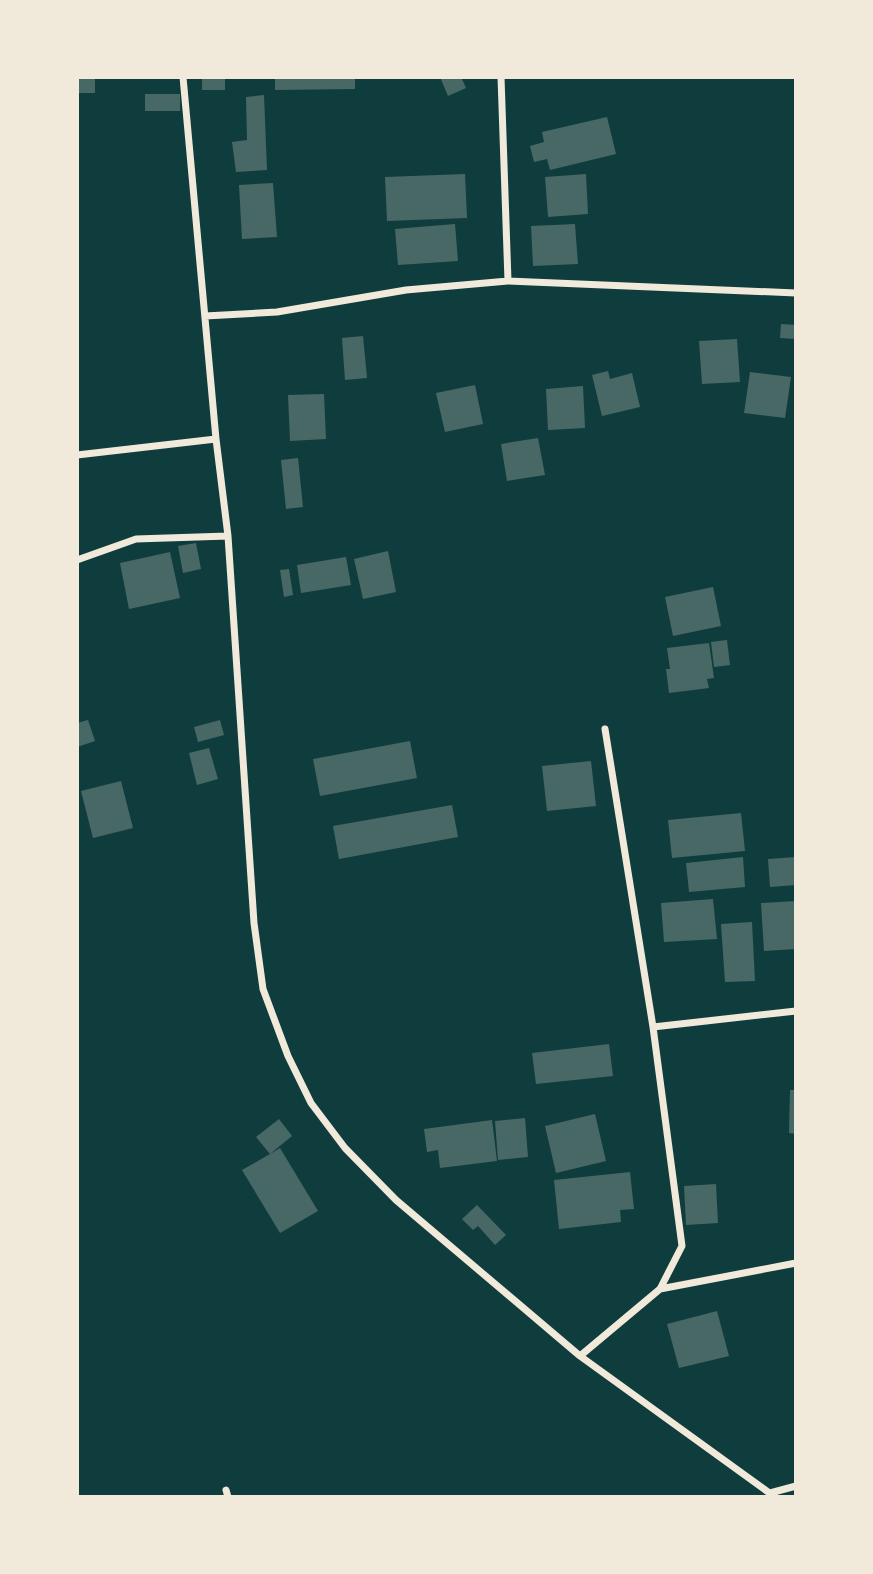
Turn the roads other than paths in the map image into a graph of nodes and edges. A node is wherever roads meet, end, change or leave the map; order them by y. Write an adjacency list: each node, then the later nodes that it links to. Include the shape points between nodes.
1 (183, 77): 5 (street)
2 (501, 77): 3 (street)
3 (508, 281): 4 (street); 5 (street, via 406,290 277,312)
4 (796, 293)
5 (205, 316): 6 (street)
6 (216, 439): 7 (street); 8 (street)
7 (77, 455)
8 (228, 536): 9 (street, via 136,539); 15 (street, via 254,923 263,989 288,1056 311,1103 345,1148 396,1200)
9 (77, 560)
10 (605, 729): 12 (street)
11 (796, 1011): 12 (street)
12 (653, 1027): 14 (street, via 682,1246)
13 (796, 1263): 14 (street)
14 (660, 1289): 15 (street)
15 (580, 1356): 17 (street)
16 (796, 1486): 17 (street)
17 (773, 1495)

